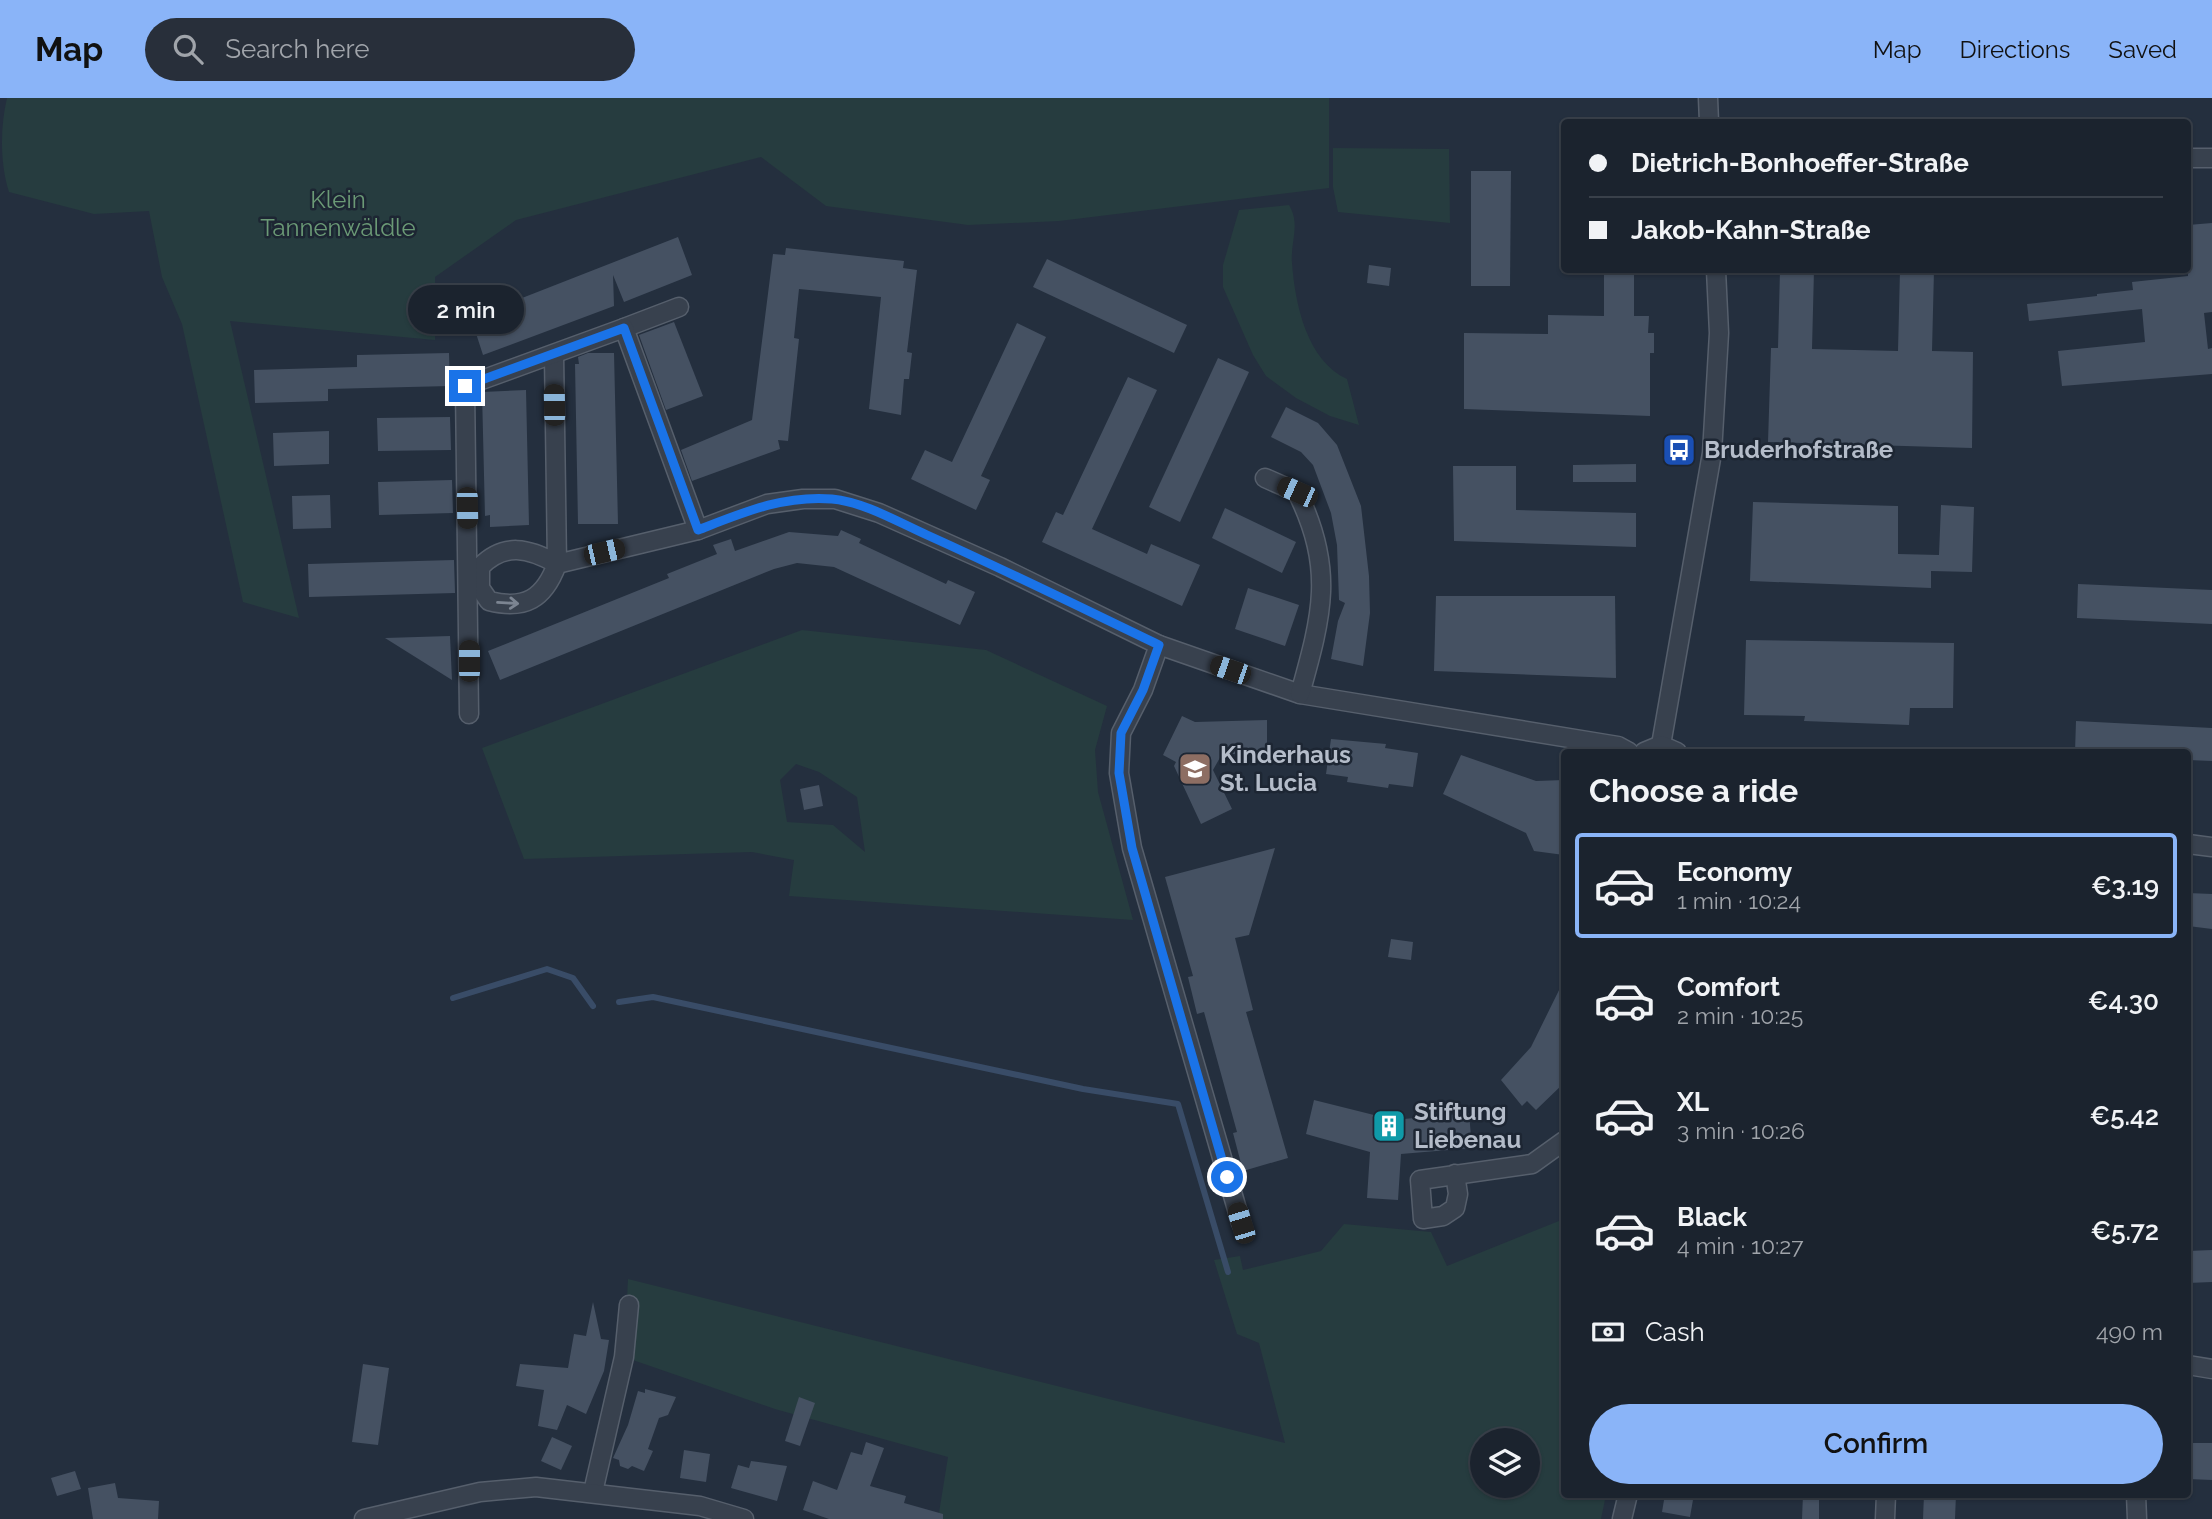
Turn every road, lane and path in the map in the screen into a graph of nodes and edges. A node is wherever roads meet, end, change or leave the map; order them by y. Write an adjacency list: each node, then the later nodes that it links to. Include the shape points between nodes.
1 (1709, 98): 2 (street)
2 (1709, 119)
3 (2191, 158): 4 (street)
4 (2212, 158)
5 (1716, 273): 17 (street, via 1719,333 1712,453)
6 (679, 307): 7 (street)
7 (624, 328): 8 (street); 10 (street)
8 (554, 355): 11 (street); 12 (street, via 465,386)
9 (1265, 478): 14 (street, via 1297,492 1318,540 1323,596)
10 (698, 530): 11 (street); 13 (street, via 766,504 835,499 879,513 1000,567)
11 (557, 564): 12 (street, via 540,555 507,551); 12 (street, one-way to 11, via 489,601 509,606 538,595)
12 (474, 565): 15 (street)
13 (1159, 645): 14 (street); 22 (street, via 1121,733 1119,773 1132,848)
14 (1300, 694): 16 (street)
15 (469, 714)
16 (1624, 749)
17 (1669, 749)
18 (2191, 844): 19 (street)
19 (2212, 847)
20 (1561, 1143): 21 (street, via 1532,1164)
21 (1455, 1174)
22 (1241, 1223)
23 (629, 1305): 26 (street, via 624,1357)
24 (2191, 1366): 25 (street)
25 (2212, 1369)
26 (593, 1492): 30 (street, via 536,1487 481,1492); 31 (street, via 700,1506)
27 (1627, 1498): 32 (street)
28 (1886, 1498): 33 (street)
29 (2136, 1498): 34 (street)
30 (365, 1519)
31 (744, 1519)
32 (1622, 1519)
33 (1885, 1519)
34 (2137, 1519)

